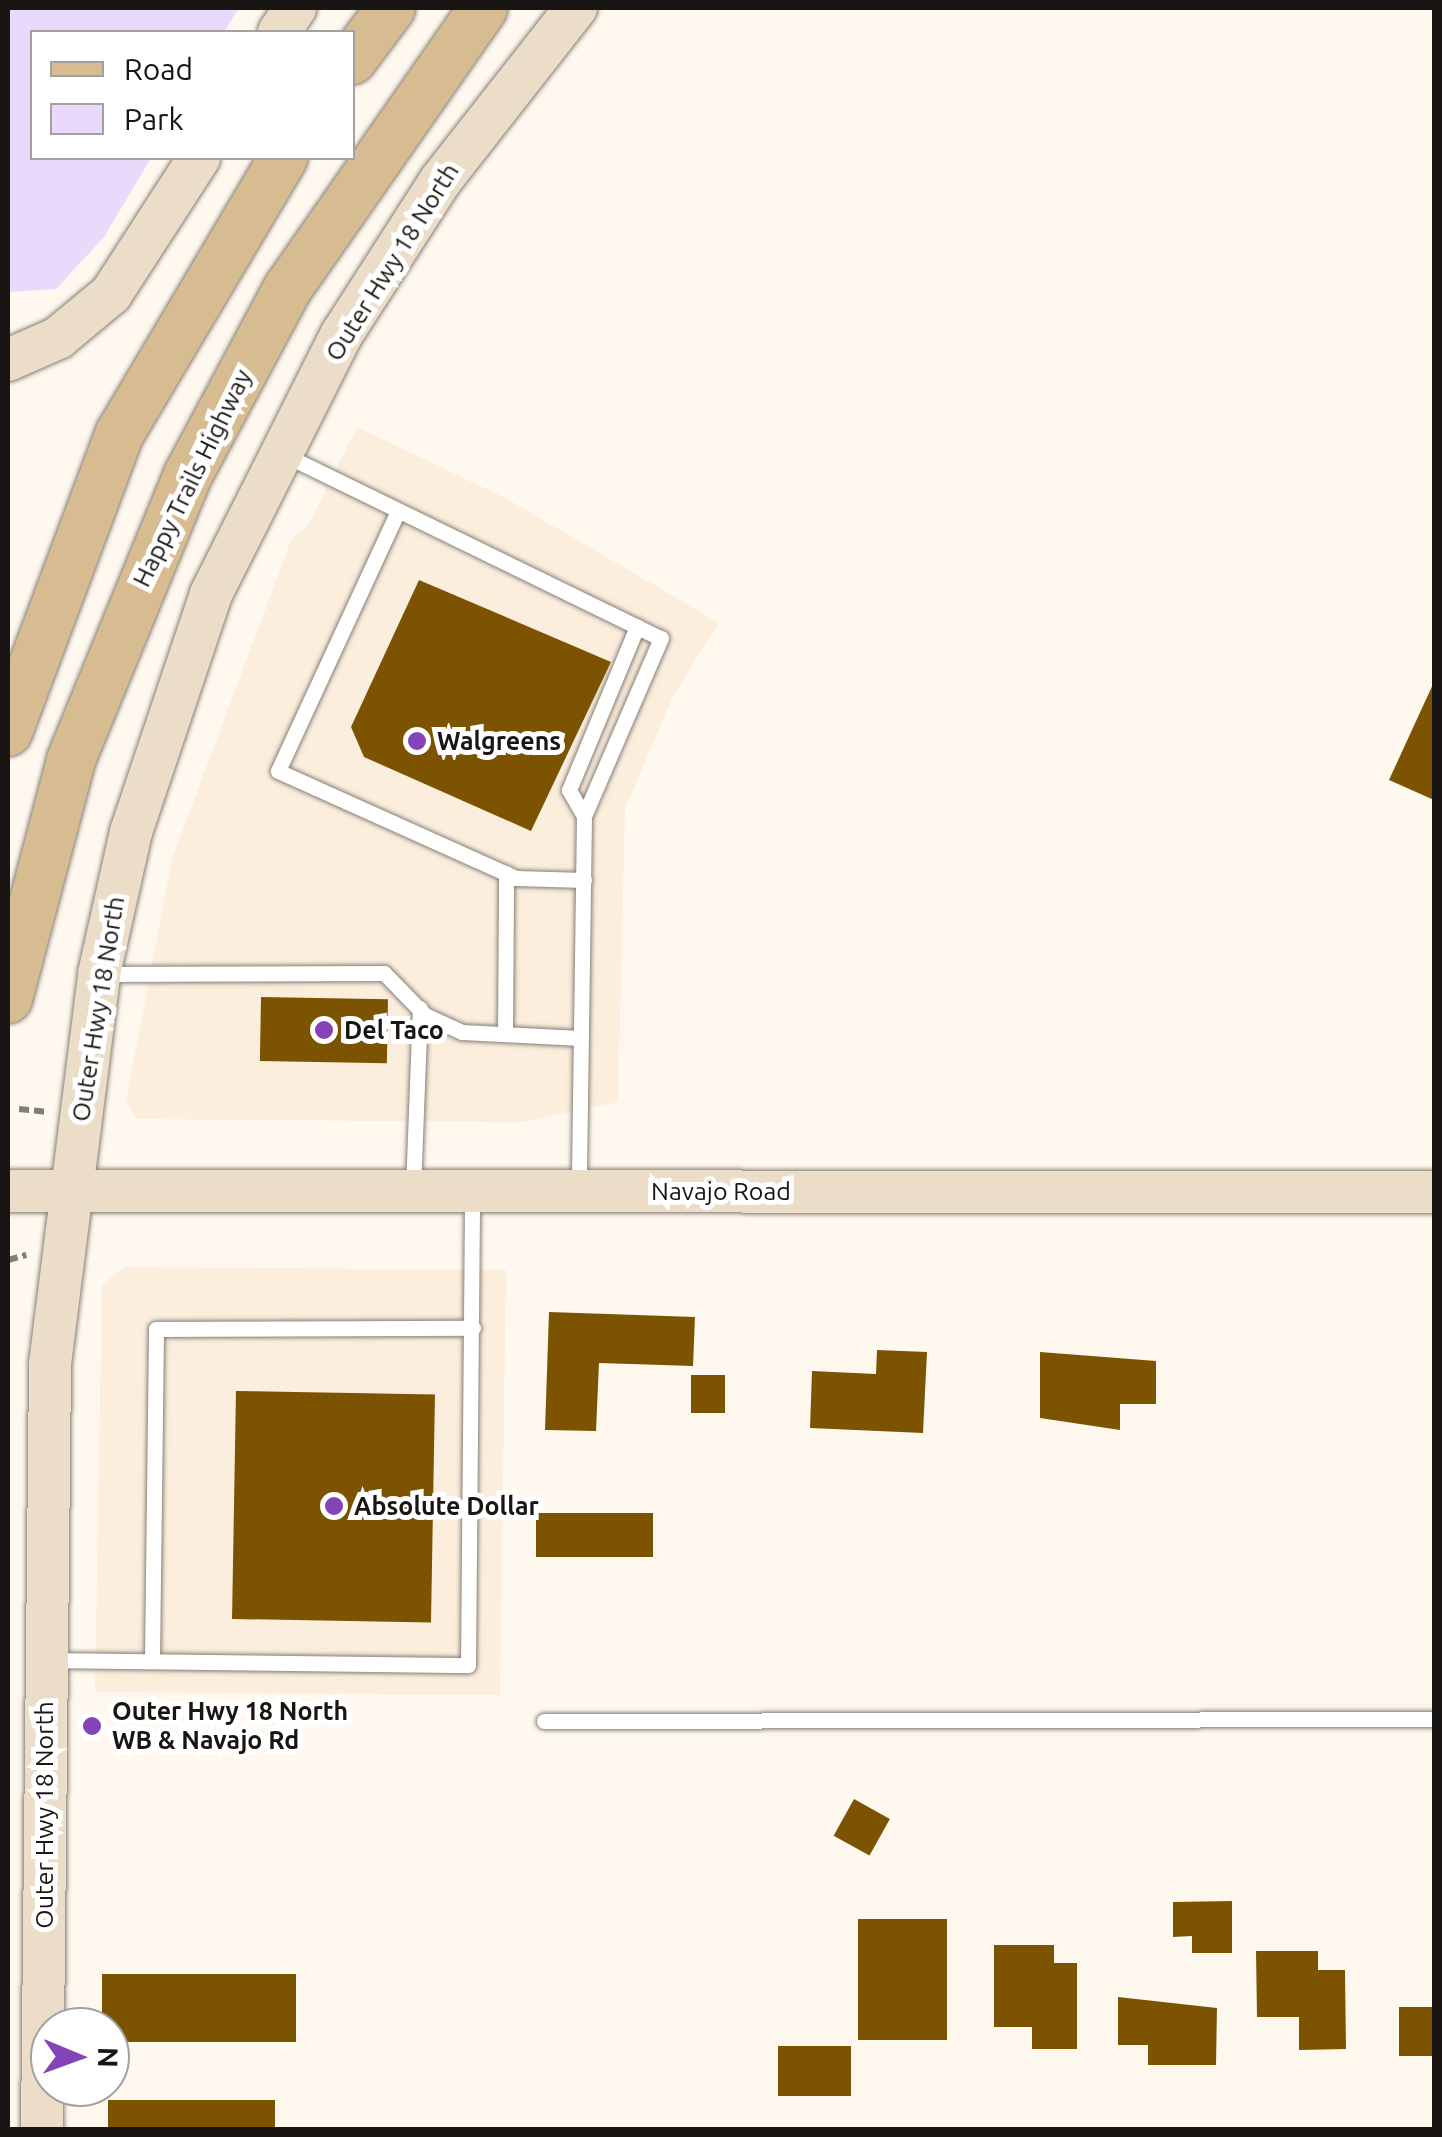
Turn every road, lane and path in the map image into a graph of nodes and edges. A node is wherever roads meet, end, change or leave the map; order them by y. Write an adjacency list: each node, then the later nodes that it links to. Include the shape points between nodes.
1 (295, 8): 5 (street)
2 (390, 8): 6 (main road)
3 (482, 8): 18 (main road, Happy Trails Highway, via 298,272 188,475 71,760)
4 (576, 8): 10 (street, Outer Hwy 18 North, via 441,180)
5 (280, 30)
6 (355, 56)
7 (198, 160): 9 (street, via 112,294 58,338)
8 (282, 160): 13 (main road, via 120,433)
9 (8, 360)
10 (280, 452): 11 (lane); 17 (street, Outer Hwy 18 North, via 174,695)
11 (398, 510): 12 (lane); 15 (lane, via 278,771)
12 (637, 627): 14 (lane, via 568,790); 14 (lane, via 660,638)
13 (8, 732)
14 (584, 816): 16 (lane)
15 (506, 874): 16 (lane); 20 (lane)
16 (584, 880): 21 (lane)
17 (99, 974): 19 (lane, via 384,973); 24 (street, Outer Hwy 18 North)
18 (8, 999)
19 (420, 1008): 20 (lane, via 462,1032); 25 (lane)
20 (505, 1034): 21 (lane)
21 (581, 1038): 27 (lane)
22 (19, 1108): 23 (path)
23 (52, 1112)
24 (68, 1190): 25 (street, Navajo Road); 28 (street, Navajo Road); 31 (street, Outer Hwy 18 North, via 50,1364)
25 (413, 1190): 26 (street, Navajo Road)
26 (472, 1190): 27 (street, Navajo Road); 30 (lane)
27 (579, 1190): 29 (street, Navajo Road)
28 (8, 1191)
29 (1434, 1192)
30 (473, 1328): 32 (lane, via 156,1329); 32 (lane, via 468,1665)
31 (45, 1660): 32 (lane); 35 (street, Outer Hwy 18 North)
32 (152, 1660)
33 (1434, 1720): 34 (lane)
34 (544, 1721)
35 (42, 2130)

